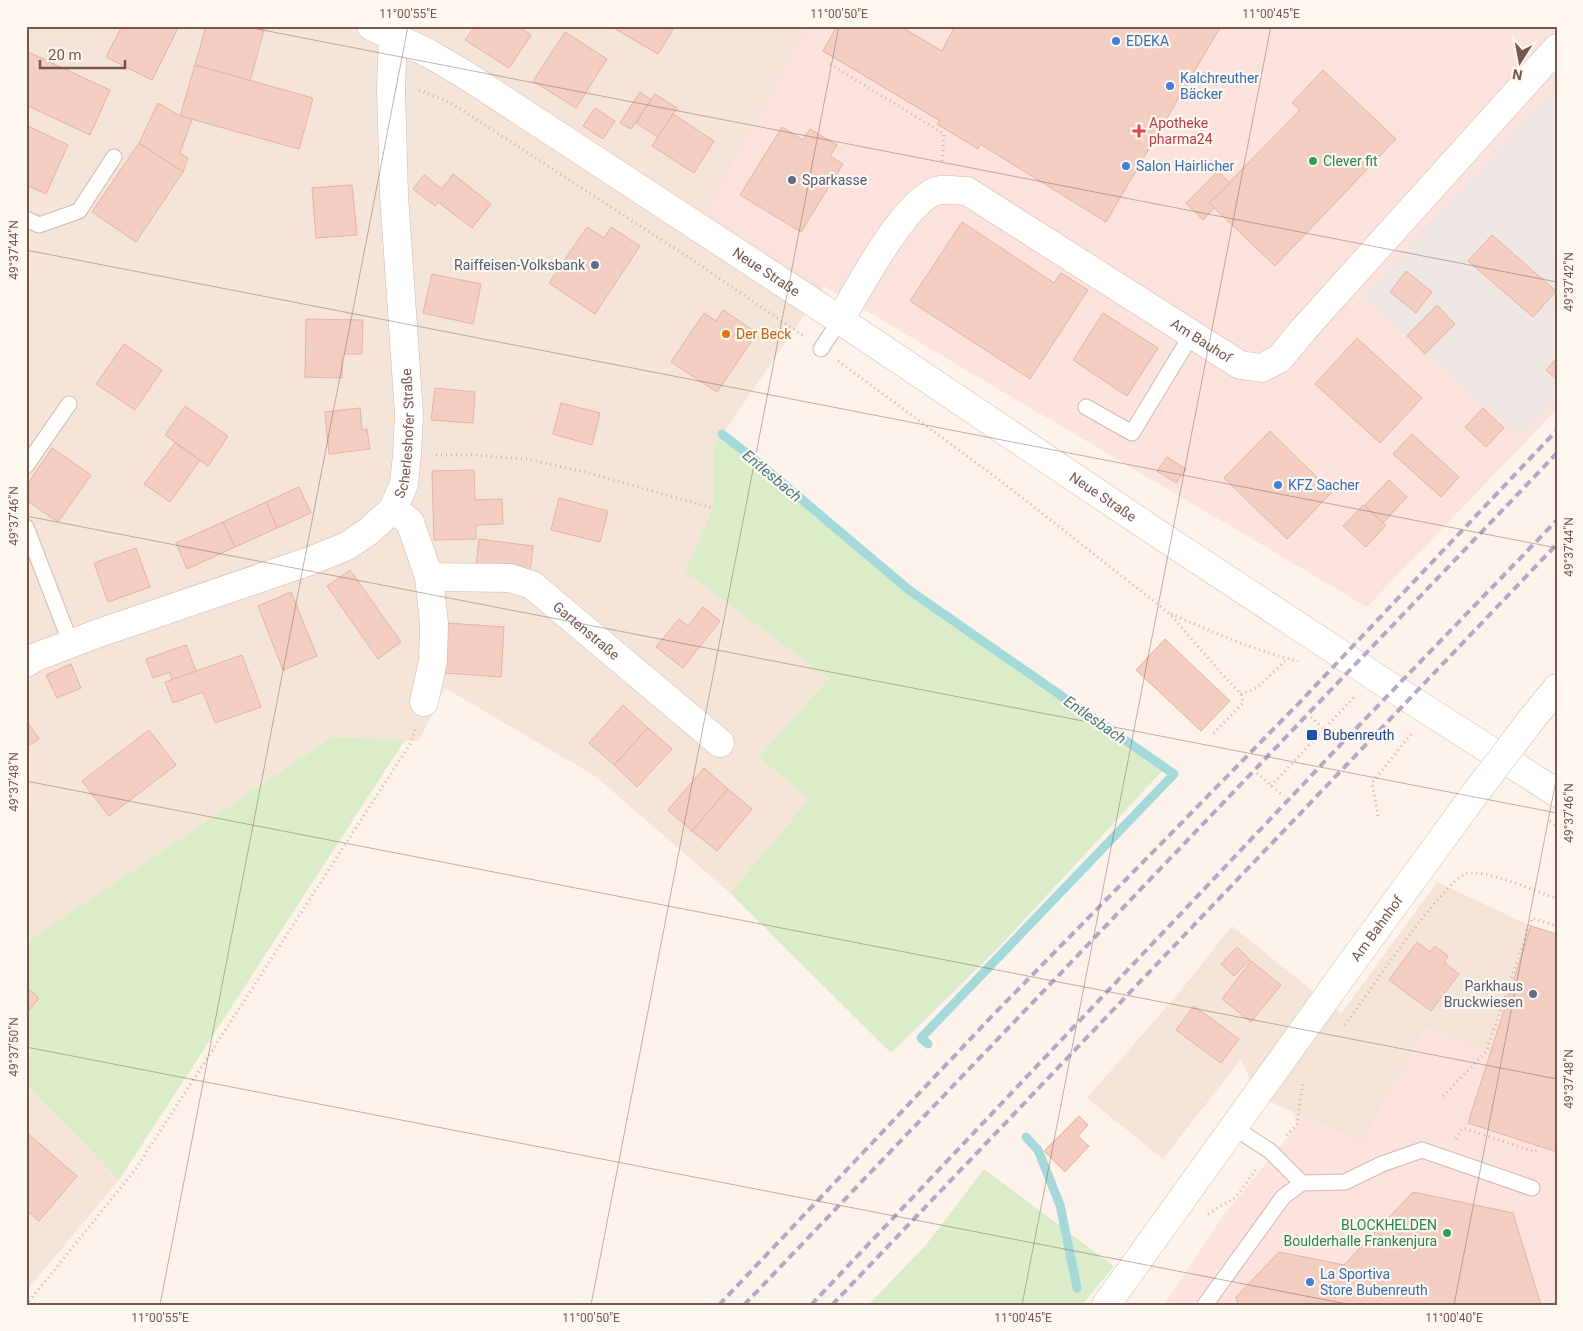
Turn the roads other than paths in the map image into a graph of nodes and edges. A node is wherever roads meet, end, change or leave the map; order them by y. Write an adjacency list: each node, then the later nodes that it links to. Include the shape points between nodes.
1 (387, 29): 5 (street, Neue Straße, via 464,74); 11 (street, Scherleshofer Straße, via 394,204 409,414 404,484)
2 (1557, 48): 6 (street, Am Bauhof, via 1279,359 1262,368 1240,365)
3 (114, 157): 4 (lane, via 80,211 39,225)
4 (26, 220)
5 (840, 320): 6 (street, Am Bauhof, via 897,226 920,200 939,190 967,192); 7 (lane); 19 (street, Neue Straße, via 1154,531)
6 (1192, 334): 9 (lane, via 1132,433)
7 (821, 349)
8 (69, 404): 10 (lane)
9 (1086, 407)
10 (26, 466)
11 (393, 509): 13 (street, via 410,522); 14 (street, Scherleshofer Straße, via 370,531 313,568)
12 (26, 526): 14 (lane)
13 (429, 576): 17 (street, via 434,623 433,661); 18 (street, Gartenstraße, via 510,578 532,585)
14 (71, 644): 15 (street, Scherleshofer Straße)
15 (26, 663)
16 (1557, 688): 20 (street, Am Bahnhof, bridge, via 1477,791)
17 (424, 702)
18 (720, 743)
19 (1557, 793)
20 (1233, 1127): 21 (lane, via 1270,1151); 23 (street, Am Bahnhof)
21 (1302, 1183): 22 (lane, via 1345,1182 1422,1150); 24 (lane, via 1283,1197)
22 (1532, 1188)
23 (1106, 1305)
24 (1205, 1305)

